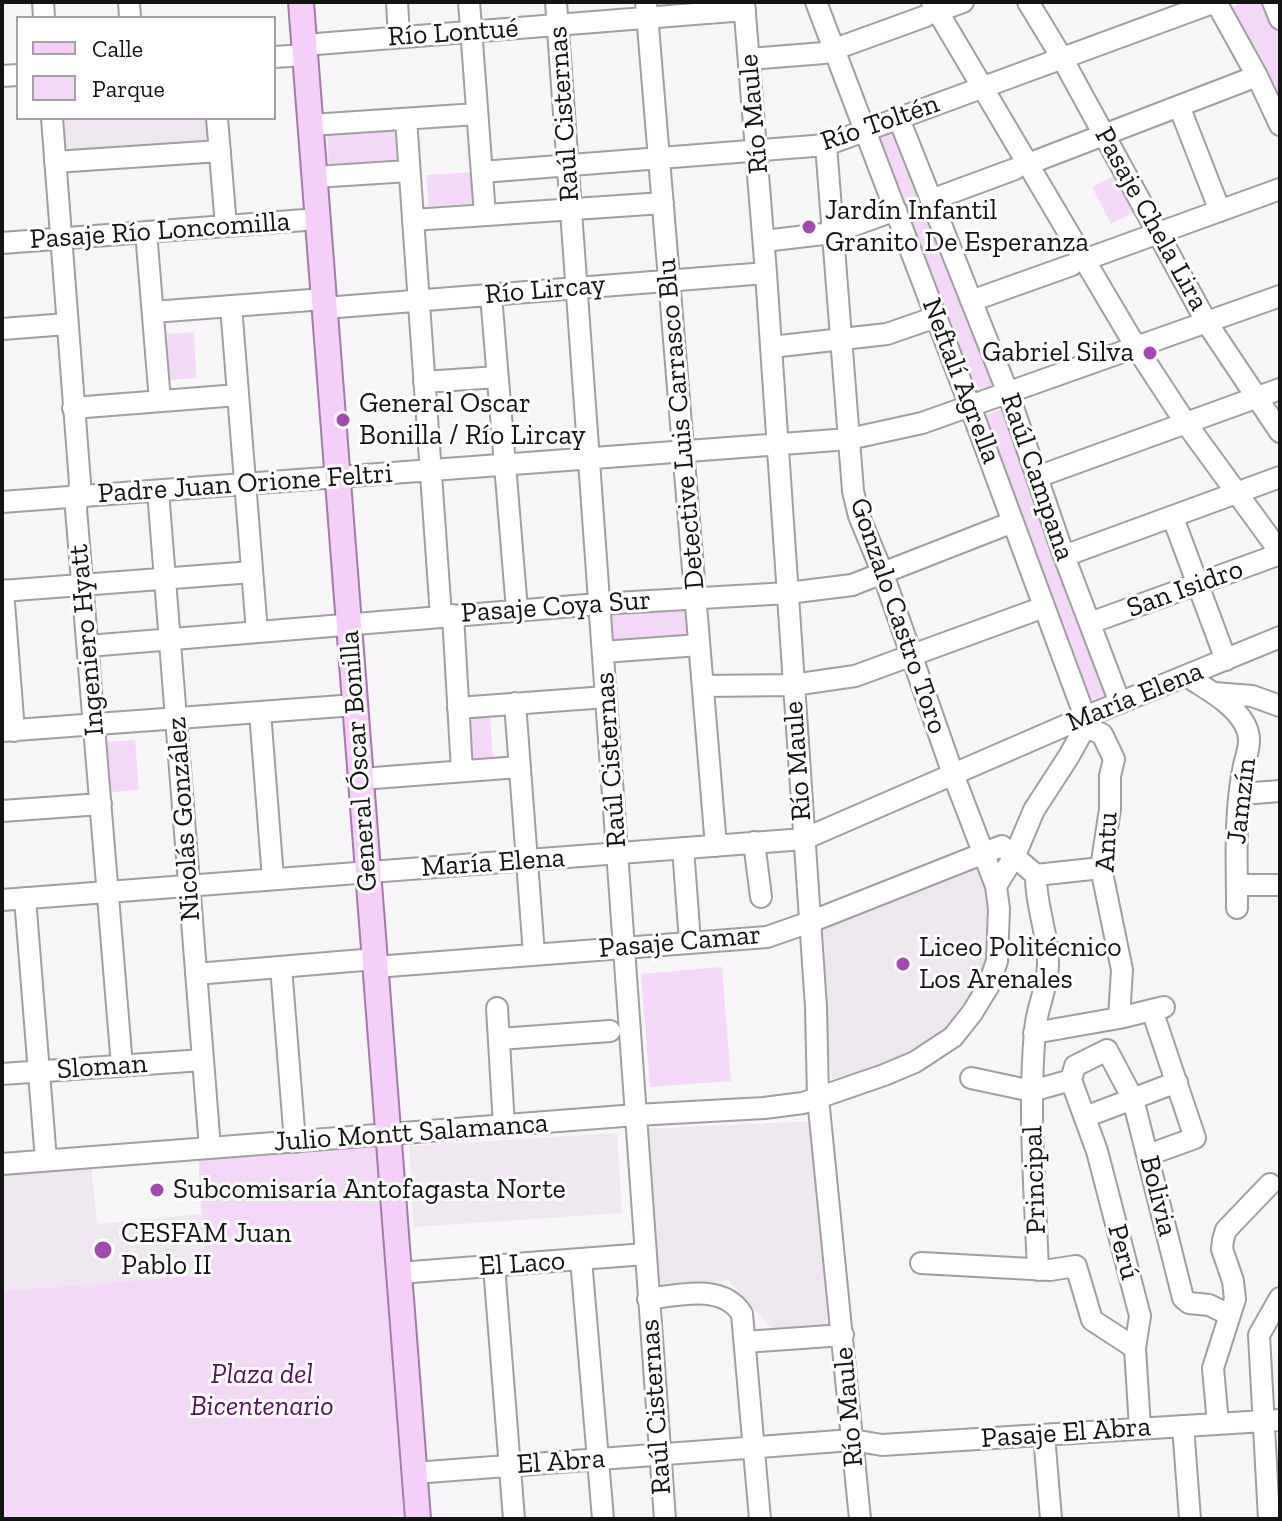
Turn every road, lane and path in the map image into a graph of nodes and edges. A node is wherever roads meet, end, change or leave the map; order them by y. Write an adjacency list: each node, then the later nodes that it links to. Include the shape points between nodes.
1 (301, 2): 17 (main road, General Óscar Bonilla)
2 (397, 2): 16 (street)
3 (469, 2): 15 (street)
4 (556, 2): 14 (street, Raúl Cisternas)
5 (816, 2): 18 (street, Neftalí Agrella)
6 (963, 2): 11 (street)
7 (1028, 2): 20 (street, Pasaje Chela Lira)
8 (1215, 2): 20 (street, Río Toltén); 22 (street)
9 (1273, 2): 13 (street)
10 (744, 6): 12 (street, Río Lontué); 21 (street, Río Maule)
11 (928, 8): 18 (street); 23 (street)
12 (647, 10): 14 (street, Río Lontué); 37 (street, Detective Luis Carrasco Blu)
13 (1280, 19)
14 (558, 25): 15 (street, Río Lontué); 39 (street, Raúl Cisternas)
15 (471, 32): 16 (street, Río Lontué); 25 (street)
16 (399, 37): 17 (street, Río Lontué)
17 (305, 50): 19 (street, Río Lontué); 30 (main road, General Óscar Bonilla)
18 (835, 50): 21 (street); 32 (street, Neftalí Agrella)
19 (276, 57)
20 (1062, 58): 23 (street, Río Toltén); 33 (street, Pasaje Chela Lira)
21 (749, 59): 36 (street, Río Maule)
22 (1257, 76): 24 (street); 31 (street)
23 (976, 90): 27 (street, Río Toltén); 40 (street)
24 (1179, 106): 33 (street); 49 (street)
25 (477, 114): 26 (street); 42 (street)
26 (406, 119): 30 (street); 41 (street)
27 (899, 119): 32 (street, Río Toltén); 45 (street, Raúl Campana)
28 (52, 120): 38 (street, Ingeniero Hyatt)
29 (217, 120): 35 (street)
30 (311, 125): 43 (main road, General Óscar Bonilla)
31 (1280, 125)
32 (866, 131): 34 (street, Río Toltén); 48 (street, Neftalí Agrella)
33 (1105, 135): 40 (street); 56 (street, Pasaje Chela Lira)
34 (826, 145): 36 (street, Río Toltén); 55 (street, Gonzalo Castro Toro)
35 (220, 151): 38 (street); 53 (street)
36 (757, 152): 37 (street, Río Toltén); 58 (street, Río Maule)
37 (659, 160): 39 (street, Río Toltén); 46 (street, Detective Luis Carrasco Blu)
38 (55, 162): 57 (street, Ingeniero Hyatt)
39 (568, 166): 42 (street, Río Toltén); 47 (street, Raúl Cisternas)
40 (1022, 167): 45 (street); 60 (street)
41 (409, 171): 43 (street); 52 (street)
42 (482, 172): 50 (street)
43 (315, 177): 51 (main road, General Óscar Bonilla)
44 (1280, 189): 49 (street)
45 (931, 200): 67 (street, Raúl Campana)
46 (663, 203): 47 (street); 62 (street, Detective Luis Carrasco Blu)
47 (571, 209): 50 (street); 63 (street, Raúl Cisternas)
48 (896, 210): 55 (street); 71 (street, Neftalí Agrella)
49 (1220, 211): 56 (street)
50 (485, 215): 52 (street)
51 (318, 219): 53 (street, Pasaje Río Loncomilla); 68 (main road, General Óscar Bonilla)
52 (413, 220): 66 (street)
53 (226, 226): 54 (street, Pasaje Río Loncomilla)
54 (146, 232): 57 (street, Pasaje Río Loncomilla); 70 (street)
55 (832, 233): 58 (street); 75 (street, Gonzalo Castro Toro)
56 (1158, 234): 60 (street); 72 (street, Pasaje Chela Lira)
57 (60, 238): 59 (street, Pasaje Río Loncomilla); 73 (street, Ingeniero Hyatt)
58 (764, 241): 61 (street, Río Maule)
59 (2, 243)
60 (1078, 262): 67 (street); 77 (street)
61 (766, 273): 62 (street, Río Lircay); 76 (street, Río Maule)
62 (669, 281): 63 (street, Río Lircay); 91 (street, Detective Luis Carrasco Blu)
63 (577, 288): 64 (street, Río Lircay); 92 (street, Raúl Cisternas)
64 (491, 295): 66 (street, Río Lircay); 78 (street)
65 (1280, 296): 72 (street, Padre Juan Orione Feltri)
66 (419, 300): 68 (street, Río Lircay); 79 (street)
67 (971, 301): 81 (street, Raúl Campana)
68 (324, 304): 69 (street, Río Lircay); 95 (main road, General Óscar Bonilla)
69 (231, 306): 70 (street, Río Lircay); 82 (street)
70 (153, 312): 84 (street)
71 (936, 317): 75 (street, via 887,334); 85 (street, Neftalí Agrella)
72 (1207, 323): 77 (street, Padre Juan Orione Feltri); 83 (street, Pasaje Chela Lira)
73 (67, 324): 74 (street); 86 (street, Ingeniero Hyatt)
74 (2, 329)
75 (840, 341): 76 (street); 89 (street, Gonzalo Castro Toro)
76 (771, 347): 90 (street, Río Maule)
77 (1129, 350): 81 (street, Padre Juan Orione Feltri); 87 (street)
78 (497, 377): 79 (street); 93 (street)
79 (424, 382): 94 (street)
80 (1280, 389): 83 (street)
81 (1008, 393): 85 (street, Padre Juan Orione Feltri); 96 (street, Raúl Campana)
82 (238, 395): 84 (street); 98 (street)
83 (1256, 396): 87 (street); 88 (street, Pasaje Chela Lira)
84 (160, 401): 86 (street)
85 (970, 406): 89 (street, Padre Juan Orione Feltri); 104 (street, Neftalí Agrella)
86 (73, 408): 101 (street, Ingeniero Hyatt)
87 (1185, 422): 96 (street); 100 (street)
88 (1280, 432)
89 (849, 439): 90 (street, Padre Juan Orione Feltri); 108 (street, Gonzalo Castro Toro, via 859,516)
90 (777, 444): 91 (street, Padre Juan Orione Feltri); 113 (street, Río Maule)
91 (683, 451): 92 (street, Padre Juan Orione Feltri); 114 (street, Detective Luis Carrasco Blu)
92 (589, 459): 93 (street, Padre Juan Orione Feltri); 115 (street, Raúl Cisternas)
93 (505, 465): 94 (street, Padre Juan Orione Feltri); 117 (street)
94 (430, 470): 95 (street, Padre Juan Orione Feltri); 118 (street)
95 (338, 477): 98 (street, Padre Juan Orione Feltri); 120 (main road, General Óscar Bonilla)
96 (1037, 477): 106 (street, Raúl Campana)
97 (1280, 477): 100 (street)
98 (245, 484): 99 (street, Padre Juan Orione Feltri); 107 (street)
99 (158, 491): 101 (street, Padre Juan Orione Feltri); 109 (street, Nicolás González)
100 (1237, 493): 103 (street); 105 (street)
101 (78, 497): 102 (street, Padre Juan Orione Feltri); 110 (street, Ingeniero Hyatt)
102 (2, 502)
103 (1173, 518): 106 (street); 111 (street)
104 (1013, 522): 108 (street, Pasaje Coya Sur); 116 (street, Neftalí Agrella)
105 (1280, 553): 111 (street, San Isidro)
106 (1064, 556): 119 (street, Raúl Campana)
107 (252, 572): 109 (street); 121 (street)
108 (883, 574): 113 (street, Pasaje Coya Sur, via 852,585); 127 (street, Gonzalo Castro Toro)
109 (165, 578): 110 (street); 123 (street, Nicolás González)
110 (83, 585): 112 (street); 125 (street, Ingeniero Hyatt)
111 (1198, 585): 119 (street, San Isidro); 128 (street)
112 (3, 590): 143 (street)
113 (788, 593): 114 (street, Pasaje Coya Sur); 130 (street, Río Maule)
114 (695, 597): 115 (street, Pasaje Coya Sur); 124 (street, Detective Luis Carrasco Blu)
115 (599, 604): 117 (street, Pasaje Coya Sur); 126 (street, Raúl Cisternas)
116 (1044, 607): 127 (street); 141 (street, Neftalí Agrella)
117 (517, 610): 118 (street, Pasaje Coya Sur)
118 (447, 616): 120 (street, Pasaje Coya Sur); 138 (street)
119 (1090, 623): 135 (street, Raúl Campana)
120 (349, 624): 121 (street, Pasaje Coya Sur); 136 (main road, General Óscar Bonilla)
121 (257, 632): 123 (street, Pasaje Coya Sur)
122 (1280, 637): 128 (street, María Elena)
123 (170, 639): 125 (street, Pasaje Coya Sur); 140 (street, Nicolás González)
124 (699, 645): 126 (street); 131 (street, Detective Luis Carrasco Blu)
125 (88, 646): 142 (street, Ingeniero Hyatt)
126 (603, 652): 133 (street, Raúl Cisternas)
127 (913, 657): 130 (street, via 855,676); 146 (street, Gonzalo Castro Toro)
128 (1226, 660): 129 (street, María Elena)
129 (1187, 676): 132 (street, Jamzín); 135 (street, María Elena)
130 (793, 685): 131 (street); 152 (street, Río Maule)
131 (703, 686): 154 (street, Detective Luis Carrasco Blu)
132 (1212, 693): 137 (street, via 1252,696); 149 (street, Jamzín, via 1245,723 1250,741)
133 (606, 697): 134 (street); 157 (street, Raúl Cisternas)
134 (515, 703): 138 (street); 144 (street)
135 (1120, 703): 141 (street, María Elena)
136 (355, 705): 139 (street); 147 (main road, General Óscar Bonilla)
137 (1280, 706)
138 (458, 708): 145 (street)
139 (260, 712): 140 (street); 163 (street)
140 (176, 718): 142 (street); 166 (street, Nicolás González)
141 (1085, 722): 146 (street, María Elena); 158 (street, via 1034,810); 160 (street, Antu, via 1102,734 1114,759)
142 (94, 725): 143 (street); 150 (street, Ingeniero Hyatt)
143 (8, 731)
144 (519, 767): 145 (street); 159 (street)
145 (462, 771): 147 (street)
146 (953, 774): 152 (street, María Elena); 156 (street, Gonzalo Castro Toro)
147 (361, 779): 161 (main road, General Óscar Bonilla)
148 (1280, 791): 149 (street)
149 (1241, 794): 164 (street, Jamzín, via 1234,848)
150 (101, 804): 151 (street); 168 (street, Ingeniero Hyatt)
151 (2, 811)
152 (804, 839): 153 (street, María Elena); 173 (street, Río Maule)
153 (754, 842): 154 (street, María Elena); 169 (street)
154 (716, 846): 155 (street, María Elena)
155 (683, 848): 157 (street, María Elena); 174 (street)
156 (983, 852): 158 (street, Pasaje Camar, via 1002,846); 167 (street, Gonzalo Castro Toro); 173 (street, Pasaje Camar)
157 (617, 853): 159 (street, María Elena); 175 (street, Raúl Cisternas)
158 (1015, 855): 162 (street); 167 (street)
159 (526, 860): 161 (street, María Elena); 176 (street)
160 (1101, 868): 162 (street); 181 (street, Antu, via 1122,970)
161 (368, 872): 163 (street, María Elena); 177 (main road, General Óscar Bonilla)
162 (1036, 875): 183 (street, Principal, via 1048,967)
163 (273, 879): 166 (street, María Elena)
164 (1237, 885): 165 (street); 172 (street, Jamzín)
165 (1280, 885)
166 (189, 886): 168 (street, María Elena); 179 (street, Nicolás González)
167 (996, 886): 193 (street, Gonzalo Castro Toro, via 997,961 988,987 953,1037 915,1062)
168 (108, 892): 170 (street, María Elena); 186 (street, Ingeniero Hyatt)
169 (761, 897)
170 (25, 898): 171 (street, María Elena); 187 (street)
171 (2, 900)
172 (1237, 908)
173 (810, 922): 174 (street, Pasaje Camar, via 767,937); 193 (street, Río Maule)
174 (690, 942): 175 (street, Pasaje Camar)
175 (624, 947): 176 (street, Pasaje Camar); 195 (street, Raúl Cisternas)
176 (534, 954): 177 (street, Pasaje Camar)
177 (375, 963): 178 (street, Pasaje Camar); 198 (main road, General Óscar Bonilla)
178 (281, 967): 179 (street, Pasaje Camar); 199 (street)
179 (196, 974): 185 (street, Nicolás González)
180 (497, 1008): 184 (street)
181 (1119, 1018): 183 (street); 191 (street, via 1158,1009)
182 (610, 1031): 184 (street)
183 (1034, 1033): 192 (street, Principal)
184 (499, 1039): 197 (street)
185 (203, 1060): 186 (street, Sloman); 200 (street, Nicolás González)
186 (122, 1066): 187 (street, Sloman)
187 (39, 1072): 188 (street, Sloman); 202 (street)
188 (2, 1074)
189 (971, 1078): 192 (street)
190 (1071, 1080): 192 (street); 194 (street, Bolivia, via 1075,1066 1107,1050); 196 (street, Perú)
191 (1177, 1082): 194 (street); 201 (street, via 1195,1138)
192 (1032, 1091): 209 (street, Principal)
193 (818, 1098): 195 (street, Julio Montt Salamanca, via 764,1108); 214 (street, Río Maule)
194 (1133, 1099): 196 (street); 201 (street, Bolivia)
195 (636, 1115): 197 (street, Julio Montt Salamanca); 205 (street, Raúl Cisternas)
196 (1085, 1117): 216 (street, Perú, via 1140,1316)
197 (504, 1126): 198 (street, Julio Montt Salamanca)
198 (388, 1134): 199 (street, Julio Montt Salamanca); 210 (main road, General Óscar Bonilla)
199 (295, 1142): 200 (street, Julio Montt Salamanca)
200 (210, 1148): 202 (street, Julio Montt Salamanca)
201 (1148, 1155): 213 (street, Bolivia, via 1183,1298)
202 (46, 1160): 203 (street, Julio Montt Salamanca)
203 (2, 1164)
204 (1270, 1184): 213 (street, via 1226,1230 1222,1249 1235,1299)
205 (645, 1254): 206 (street, El Laco); 212 (street, Raúl Cisternas)
206 (581, 1259): 208 (street, El Laco); 226 (street)
207 (921, 1263): 209 (street)
208 (494, 1266): 210 (street, El Laco); 227 (street)
209 (1038, 1270): 216 (street, via 1076,1266 1092,1320)
210 (399, 1273): 228 (main road, General Óscar Bonilla)
211 (1280, 1298): 217 (street, via 1259,1335)
212 (648, 1299): 215 (street, via 695,1293 736,1303); 225 (street, Raúl Cisternas)
213 (1230, 1315): 219 (street, via 1213,1368)
214 (843, 1335): 215 (street); 223 (street, Río Maule)
215 (745, 1342): 224 (street)
216 (1135, 1348): 221 (street, Perú)
217 (1270, 1354): 218 (street)
218 (1272, 1420): 219 (street, Pasaje El Abra); 237 (street)
219 (1218, 1424): 220 (street, Pasaje El Abra)
220 (1183, 1426): 221 (street, Pasaje El Abra); 236 (street)
221 (1140, 1428): 222 (street, Pasaje El Abra)
222 (1044, 1435): 223 (street, Pasaje El Abra, via 882,1445); 235 (street)
223 (852, 1440): 224 (street, El Abra); 234 (street, Río Maule)
224 (754, 1448): 225 (street, El Abra); 233 (street)
225 (660, 1455): 226 (street, El Abra); 232 (street, Raúl Cisternas)
226 (598, 1459): 227 (street, El Abra); 231 (street)
227 (510, 1466): 228 (street, El Abra); 230 (street)
228 (414, 1473): 229 (main road, General Óscar Bonilla)
229 (418, 1519)
230 (514, 1519)
231 (603, 1519)
232 (665, 1519)
233 (760, 1519)
234 (860, 1519)
235 (1051, 1519)
236 (1190, 1519)
237 (1269, 1519)

